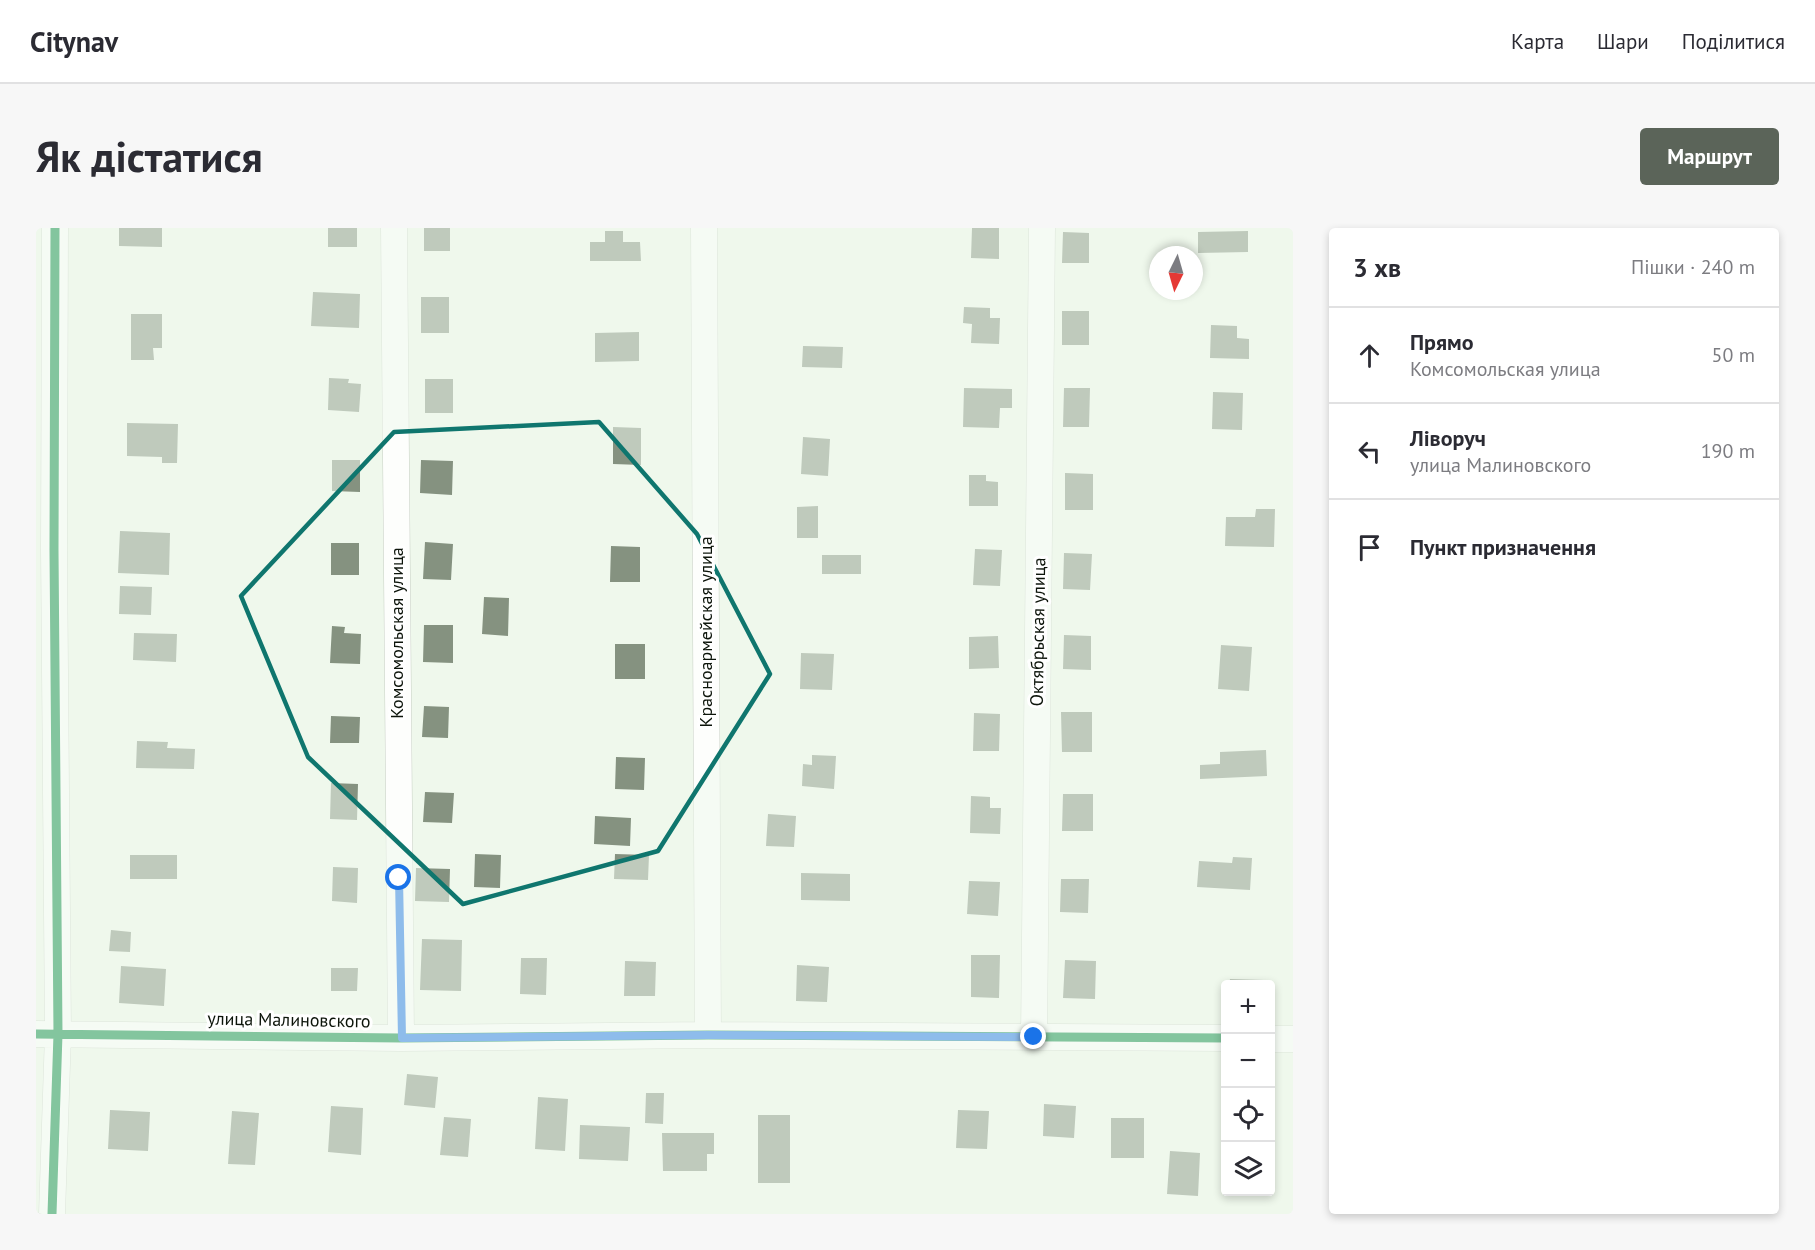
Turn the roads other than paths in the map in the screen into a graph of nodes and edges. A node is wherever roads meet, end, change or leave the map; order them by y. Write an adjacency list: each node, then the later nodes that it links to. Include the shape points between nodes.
1 (55, 228): 5 (street)
2 (394, 228): 8 (street, Комсомольская улица)
3 (704, 228): 6 (street, Красноармейская улица)
4 (1042, 228): 7 (street, Октябрьская улица)
5 (47, 1034): 8 (street, улица Малиновского); 12 (street)
6 (708, 1035): 7 (street, улица Малиновского); 8 (street, улица Малиновского)
7 (1034, 1037): 9 (street, улица Малиновского)
8 (402, 1038)
9 (1221, 1038)
10 (1275, 1039): 11 (street)
11 (1293, 1039)
12 (52, 1214)

